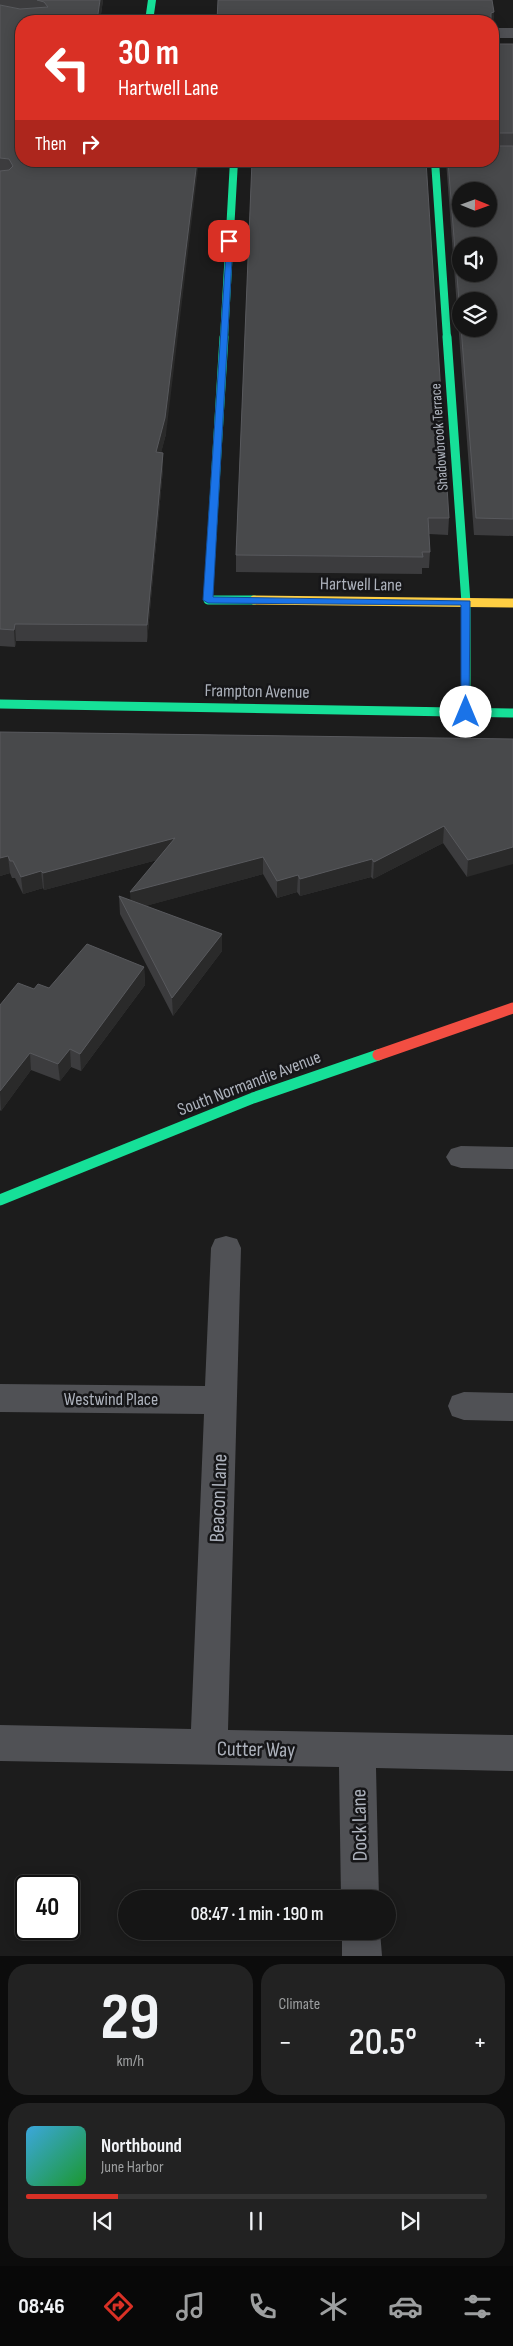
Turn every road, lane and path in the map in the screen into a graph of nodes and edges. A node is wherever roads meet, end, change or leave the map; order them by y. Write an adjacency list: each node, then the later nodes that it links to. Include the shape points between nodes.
1 (152, 0): 2 (street)
2 (150, 15)
3 (499, 33): 4 (street)
4 (513, 33)
5 (234, 167): 7 (street, Hartwell Lane, via 208,600)
6 (435, 167): 7 (street, Shadowbrook Terrace)
7 (466, 603): 8 (street, Hartwell Lane); 10 (street, Shadowbrook Terrace)
8 (513, 603)
9 (0, 704): 10 (street, Frampton Avenue)
10 (466, 712): 11 (street, Frampton Avenue)
11 (513, 713)
12 (513, 1008): 15 (street, South Normandie Avenue, via 253,1098)
13 (461, 1157): 14 (street)
14 (513, 1158)
15 (0, 1200)
16 (226, 1248): 18 (street, Beacon Lane)
17 (0, 1398): 18 (street, Westwind Place)
18 (221, 1400): 22 (street, Beacon Lane)
19 (464, 1406): 20 (street)
20 (513, 1407)
21 (0, 1743): 22 (street, Cutter Way)
22 (210, 1748): 23 (street, Cutter Way)
23 (357, 1751): 24 (street, Cutter Way); 25 (street, Dock Lane)
24 (513, 1753)
25 (360, 1890)
26 (361, 1940): 27 (street)
27 (362, 1956)

